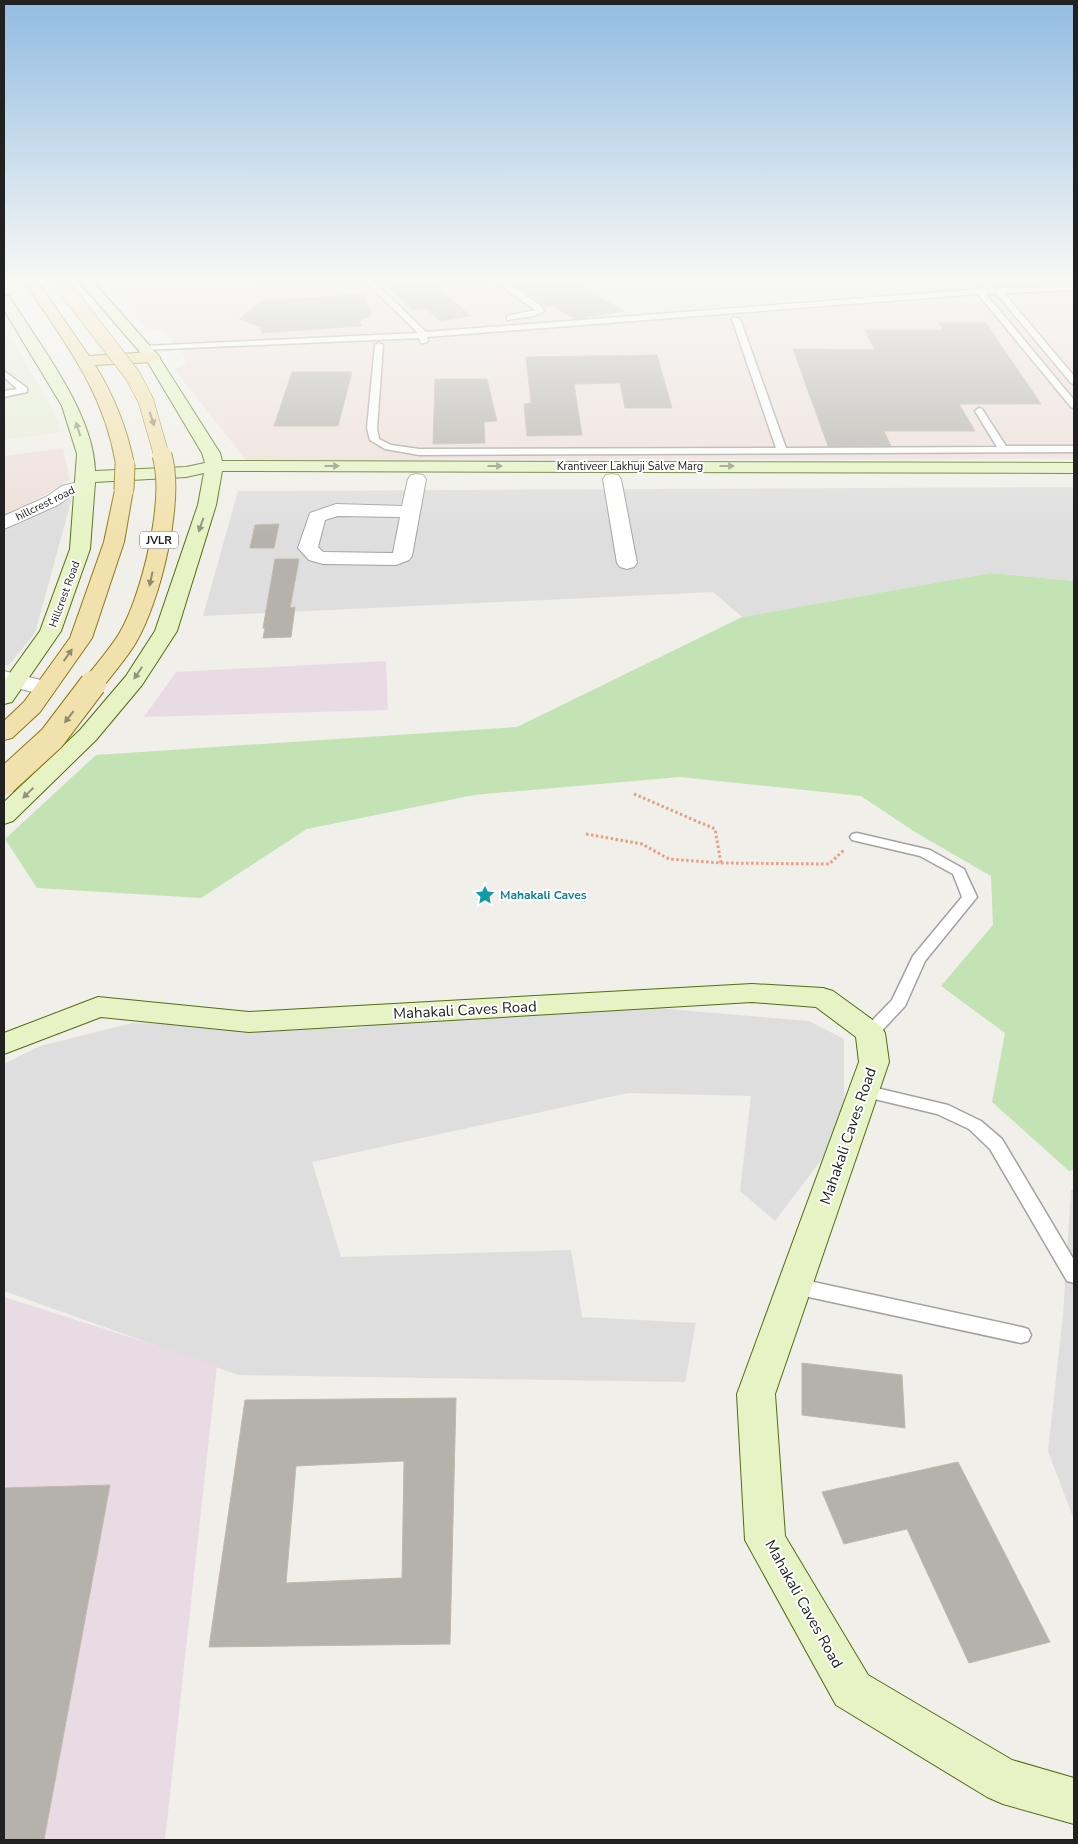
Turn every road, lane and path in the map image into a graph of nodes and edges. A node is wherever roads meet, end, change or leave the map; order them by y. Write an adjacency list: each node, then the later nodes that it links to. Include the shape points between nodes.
1 (44, 364): 22 (main road, Hillcrest Road, one-way to 1, via 86,454 70,406)
2 (86, 364): 27 (main road, one-way to 2, bridge, via 81,638 114,542 124,490 125,464 118,430)
3 (124, 364): 29 (main road, JVLR, one-way to 29, bridge, via 146,401 163,460 165,498 147,595 128,639 52,738)
4 (155, 364): 18 (main road, via 211,454)
5 (378, 364): 16 (lane, via 372,428 376,440 388,447 420,452)
6 (752, 364): 16 (lane)
7 (1041, 364): 12 (lane)
8 (1060, 364): 10 (lane)
9 (4, 373): 11 (lane, via 24,390)
10 (1074, 381)
11 (4, 394)
12 (1074, 405)
13 (979, 411): 14 (lane)
14 (1003, 449): 15 (lane); 16 (lane)
15 (1074, 449)
16 (782, 450)
17 (1074, 468): 18 (main road, Krantiveer Lakhuji Salve Marg, one-way to 17, via 682,465)
18 (213, 472): 19 (main road, Krantiveer Lakhuji Salve Marg); 22 (main road, Krantiveer Lakhuji Salve Marg); 31 (main road, one-way to 31, via 207,505 166,631 134,680 88,736)
19 (417, 479): 20 (main road, Krantiveer Lakhuji Salve Marg); 23 (street)
20 (612, 479): 21 (main road, Krantiveer Lakhuji Salve Marg); 25 (street)
21 (1074, 479)
22 (86, 481): 24 (street, hillcrest road); 26 (main road, Hillcrest Road, via 80,549 50,631)
23 (410, 512): 23 (street, via 402,556 398,559 323,558 308,548 317,517 325,513 336,510)
24 (4, 523)
25 (626, 563)
26 (8, 685): 27 (street)
27 (45, 688): 28 (main road, via 32,707)
28 (4, 733)
29 (4, 782)
30 (634, 794): 34 (path, via 715,829)
31 (4, 816)
32 (586, 834): 34 (path, via 642,844 669,859)
33 (857, 837): 34 (path, via 829,864); 35 (lane, via 925,853 959,872 970,897 918,959 899,1002)
34 (721, 863)
35 (870, 1033): 36 (main road, Mahakali Caves Road, via 822,998 752,993 249,1022 98,1008); 37 (main road, Mahakali Caves Road, via 874,1062)
36 (4, 1044)
37 (864, 1091): 38 (lane, via 942,1109 975,1125 996,1144); 39 (main road, Mahakali Caves Road)
38 (1074, 1276)
39 (795, 1286): 40 (lane); 41 (main road, Mahakali Caves Road, via 756,1394 765,1540 852,1690 1004,1781)
40 (1021, 1335)
41 (1074, 1801)

